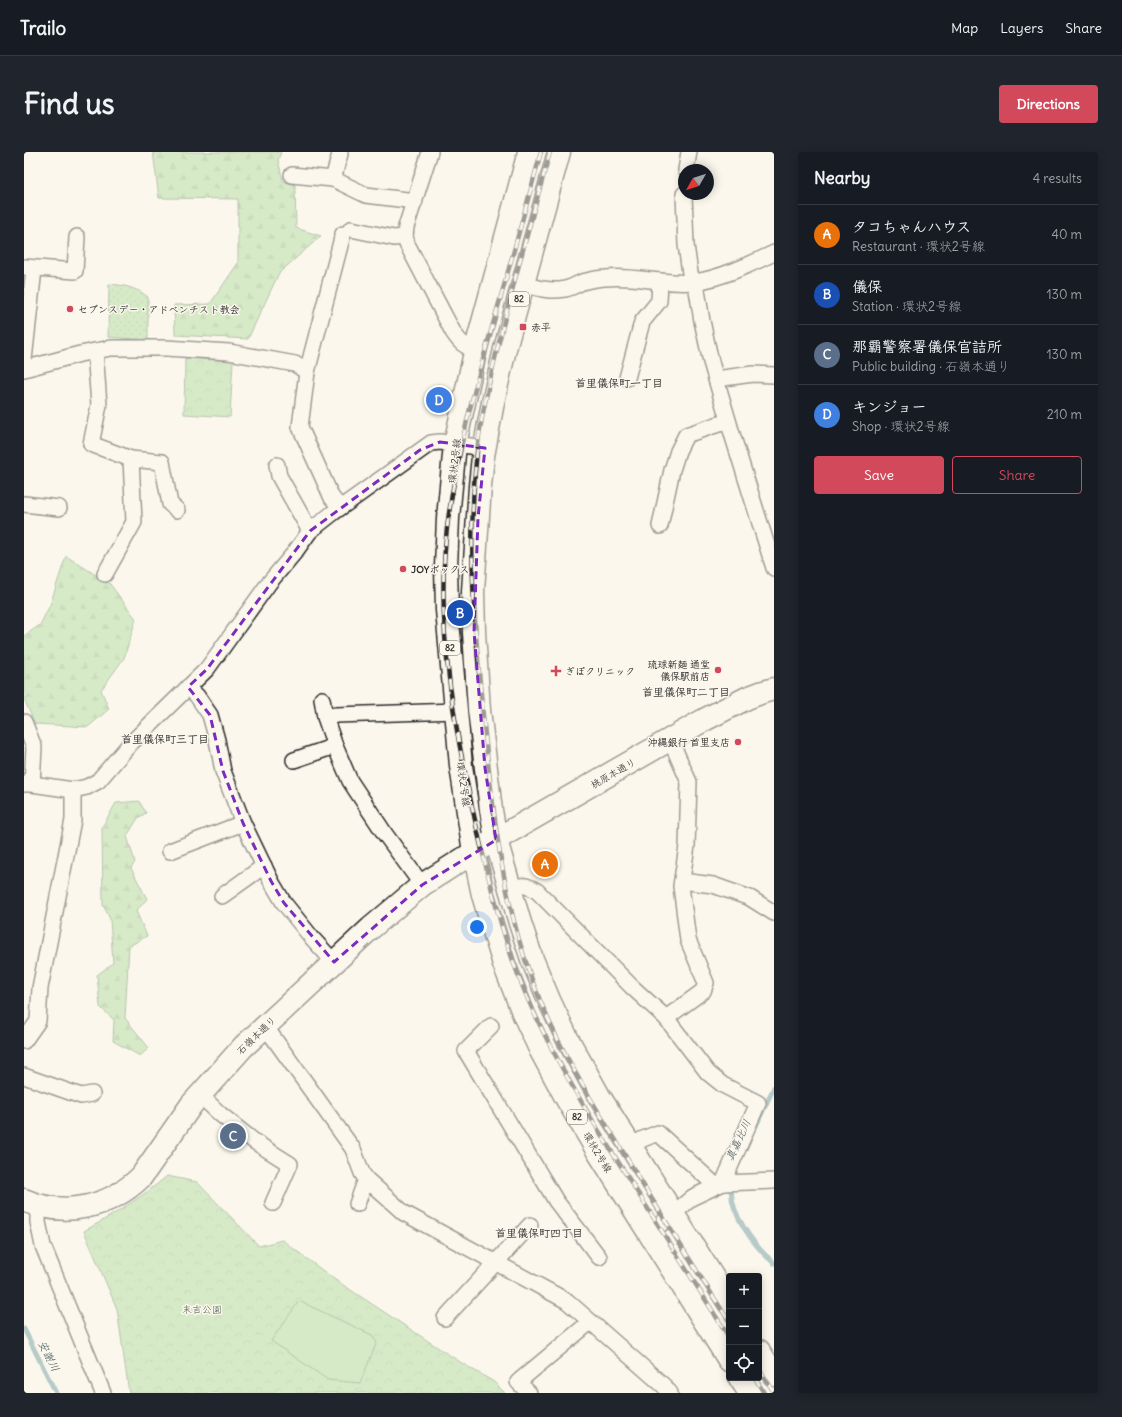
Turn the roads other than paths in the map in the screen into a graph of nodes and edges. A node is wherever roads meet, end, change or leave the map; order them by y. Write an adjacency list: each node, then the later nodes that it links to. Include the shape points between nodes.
1 (430, 152): 10 (street)
2 (529, 152): 18 (main road, 環状2号線 / 82)
3 (559, 152): 17 (main road, 82)
4 (689, 152): 6 (street)
5 (340, 154): 8 (street)
6 (687, 164)
7 (292, 175): 8 (street)
8 (333, 179): 10 (street, via 366,195)
9 (684, 200): 16 (street, via 686,245)
10 (415, 201): 12 (street)
11 (77, 237): 14 (street, via 74,271)
12 (405, 237): 18 (street, via 455,336 463,345); 22 (street, via 394,238 347,231)
13 (774, 254): 16 (street, via 719,276)
14 (29, 268): 20 (street)
15 (660, 281): 16 (street); 17 (street, via 616,277 554,290); 24 (street, via 659,301 642,322)
16 (693, 282): 25 (street)
17 (523, 284): 28 (main road, 82, via 505,349)
18 (476, 348): 27 (main road, 環状2号線 / 82)
19 (95, 351): 21 (street); 22 (street, via 138,347 229,352 295,364); 29 (street, via 99,405 91,444)
20 (24, 360)
21 (24, 369)
22 (307, 372): 32 (street, via 300,427 332,498)
23 (774, 375): 25 (street, via 753,374)
24 (627, 378)
25 (716, 379): 26 (street)
26 (728, 421): 35 (street, via 686,435 672,470); 37 (street)
27 (455, 444): 28 (street); 32 (street, via 431,443); 43 (main road, 環状2号線 / 82, via 446,567 447,610)
28 (485, 448): 52 (main road, 82, via 473,591 474,632 485,768)
29 (131, 459): 34 (street, via 162,462 170,504); 39 (street, via 134,522)
30 (277, 465): 36 (street, via 279,476)
31 (24, 504): 33 (street)
32 (340, 507): 36 (street)
33 (59, 508)
34 (177, 510)
35 (660, 526)
36 (310, 531): 40 (street, via 207,669)
37 (771, 550): 38 (street)
38 (774, 568)
39 (105, 574)
40 (188, 687): 50 (street, via 130,744 98,781 87,787); 51 (street, via 210,715 223,771)
41 (774, 689): 46 (main road, 桃原本通り, via 747,698)
42 (322, 699): 44 (street)
43 (456, 710): 44 (street); 54 (main road, 環状2号線 / 82, via 461,766)
44 (325, 717): 47 (street)
45 (24, 722): 49 (street, via 34,747)
46 (670, 739): 52 (main road, 桃原本通り); 56 (street, via 689,782 687,846)
47 (335, 746): 48 (street); 57 (street, via 350,781)
48 (294, 760)
49 (28, 784): 50 (street)
50 (72, 790): 65 (street, via 73,820 40,988 38,1021)
51 (242, 823): 53 (street); 55 (street)
52 (496, 840): 54 (main road, 石嶺本通り); 58 (main road, 82)
53 (170, 851)
54 (474, 852): 57 (main road, 石嶺本通り); 78 (main road, 環状2号線 / 82, via 494,934 524,1015 568,1101)
55 (264, 866): 59 (street); 61 (street, via 284,903)
56 (682, 881): 60 (street, via 713,885 728,890 750,898); 62 (street, via 688,940 706,983 703,991)
57 (422, 885): 61 (main road, 石嶺本通り)
58 (510, 888): 62 (street, via 521,885 537,891); 69 (main road, 82, via 548,1000 599,1096)
59 (222, 896)
60 (774, 913)
61 (334, 962): 63 (main road, 石嶺本通り)
62 (666, 1018): 72 (street, via 708,1073 723,1085 758,1103)
63 (265, 1026): 68 (main road, 石嶺本通り); 70 (street, via 353,1149)
64 (491, 1026): 79 (street, via 466,1051 556,1201)
65 (24, 1041)
66 (24, 1076): 67 (street, via 81,1096)
67 (92, 1094)
68 (200, 1095): 73 (main road, 石嶺本通り, via 141,1177 130,1187 110,1199 89,1206 66,1209); 74 (street, via 255,1142 290,1164)
69 (631, 1146): 72 (street, via 658,1133); 76 (main road, 82)
70 (366, 1179): 75 (street); 80 (street, via 404,1213)
71 (774, 1181): 72 (street)
72 (721, 1184): 76 (street, via 692,1197)
73 (31, 1203): 88 (street, via 43,1246)
74 (273, 1203)
75 (357, 1204)
76 (673, 1213): 78 (street); 81 (main road, 82)
77 (530, 1225): 80 (street)
78 (649, 1234): 84 (main road, 環状2号線 / 82)
79 (599, 1257)
80 (496, 1263): 82 (street); 83 (street, via 566,1301)
81 (726, 1298)
82 (445, 1318)
83 (590, 1322): 89 (street, via 518,1382); 90 (street)
84 (726, 1355)
85 (762, 1356): 86 (main road)
86 (774, 1375)
87 (742, 1381): 91 (main road)
88 (103, 1393)
89 (529, 1393)
90 (670, 1393)
91 (750, 1393)

